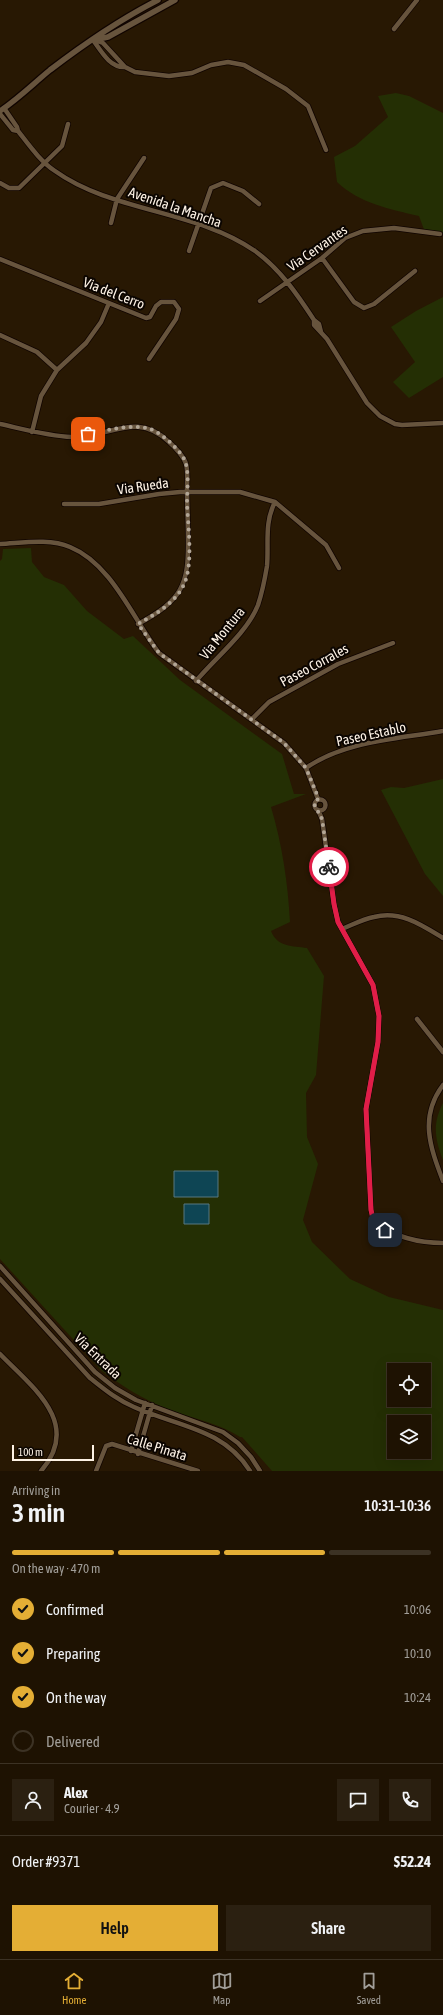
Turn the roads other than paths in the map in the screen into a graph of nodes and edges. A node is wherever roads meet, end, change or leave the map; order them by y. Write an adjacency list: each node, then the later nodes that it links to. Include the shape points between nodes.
1 (158, 0): 5 (street, via 102,32)
2 (175, 0): 5 (street, via 108,37)
3 (417, 0): 4 (street)
4 (394, 29)
5 (94, 40): 6 (street, via 103,43); 6 (street, via 112,64); 7 (street, via 51,70)
6 (125, 67): 9 (street, via 134,72 169,76 192,73 211,65 228,62 244,65 286,89 308,106)
7 (1, 111): 11 (street, Avenida la Mancha, via 18,127 18,131)
8 (68, 124): 11 (street, via 62,146)
9 (326, 150)
10 (144, 158): 13 (street)
11 (44, 163): 12 (street, via 19,188 9,188); 13 (street, Avenida la Mancha, via 74,183)
12 (0, 183)
13 (117, 199): 15 (street); 16 (street, Avenida la Mancha)
14 (259, 204): 16 (street, via 243,191 223,183 211,188)
15 (111, 223)
16 (198, 225): 18 (street); 22 (street, Avenida la Mancha, via 238,241 255,251)
17 (440, 234): 19 (street, Via Cervantes, via 394,228 363,231 345,238)
18 (189, 251)
19 (322, 258): 21 (street, via 354,302 364,308 374,304); 22 (street, Via Cervantes)
20 (0, 259): 24 (street, Via del Cerro)
21 (415, 271)
22 (289, 282): 23 (street, Via Cervantes); 28 (street, Avenida la Mancha, via 319,324 320,332 367,403 380,416 402,425)
23 (260, 301)
24 (109, 304): 26 (street, Via del Cerro, via 146,318 150,317 161,302 174,302 179,309 176,319); 27 (street, via 86,343)
25 (0, 335): 27 (street, via 37,352)
26 (149, 359)
27 (56, 370): 30 (street, via 41,396)
28 (443, 423)
29 (0, 424): 30 (street)
30 (32, 432): 31 (street, via 73,437 132,426 151,429 162,435 186,463)
31 (187, 492): 32 (street, Via Rueda, via 240,492); 33 (street, Via Rueda, via 99,504); 36 (street, via 188,561 185,582 176,597 164,608)
32 (274, 502): 35 (street, Via Rueda, via 326,545); 38 (street, Via Montura, via 267,525 267,566 258,605 245,627)
33 (64, 504)
34 (0, 544): 36 (street, via 54,543 70,547 86,556 105,572)
35 (339, 568)
36 (138, 624): 38 (street, via 159,653)
37 (393, 643): 39 (street, Paseo Corrales, via 338,664 269,702)
38 (196, 681): 39 (street)
39 (252, 720): 41 (street, via 284,743)
40 (443, 732): 41 (street, Paseo Establo, via 357,746 330,754)
41 (306, 768): 42 (street)
42 (318, 799): 43 (street, via 324,802); 44 (street, via 314,804)
43 (324, 808): 44 (street); 45 (street)
44 (318, 810): 45 (street)
45 (322, 819): 46 (street, via 334,904)
46 (342, 929): 47 (street, via 374,916 397,916 418,922); 52 (street, via 373,985 379,1016 378,1042 366,1117 371,1210 374,1223 407,1238)
47 (443, 938)
48 (417, 1019): 49 (street)
49 (443, 1052)
50 (443, 1085): 51 (street, via 434,1096 429,1115 429,1135 433,1154)
51 (443, 1181)
52 (443, 1243)
53 (0, 1266): 56 (street, Via Entrada, via 95,1372 115,1388)
54 (0, 1279): 58 (street, Via Entrada, via 90,1378 121,1401)
55 (0, 1354): 62 (street, via 49,1406 55,1418 56,1442)
56 (145, 1403): 57 (street, Via Entrada); 58 (street)
57 (152, 1405): 59 (street); 66 (street, Via Entrada, via 223,1432 238,1443)
58 (142, 1410): 59 (street, Via Entrada); 60 (street)
59 (150, 1413): 61 (street); 65 (street, Via Entrada, via 210,1435 235,1451)
60 (131, 1451): 61 (street, Calle Pinata); 63 (street, Calle Pinata, via 106,1446)
61 (138, 1454): 64 (street, Calle Pinata)
62 (41, 1471)
63 (96, 1471)
64 (198, 1471)
65 (250, 1471)
66 (260, 1471)

